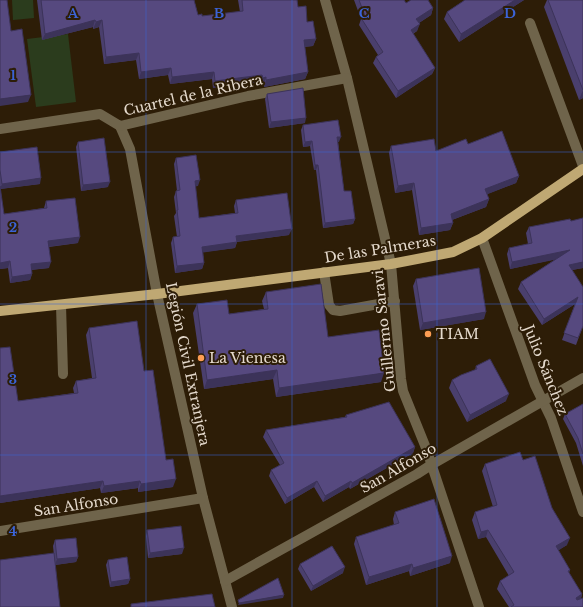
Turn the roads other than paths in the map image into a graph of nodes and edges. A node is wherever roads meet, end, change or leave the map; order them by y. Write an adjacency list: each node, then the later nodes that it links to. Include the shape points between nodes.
1 (325, 0): 3 (street, Guillermo Saravi)
2 (530, 23): 6 (street)
3 (347, 78): 4 (street, Cuartel de la Ribera, via 218,102); 8 (street, Guillermo Saravi)
4 (120, 126): 5 (street, Cuartel de la Ribera, via 100,114); 10 (street, Legión Civil Extranjera, via 130,149)
5 (0, 129)
6 (583, 167): 7 (main road, De las Palmeras)
7 (482, 238): 8 (main road, De las Palmeras, via 453,252); 16 (street, Julio Sánchez, via 535,385)
8 (391, 264): 9 (main road, De las Palmeras); 11 (street, Guillermo Saravi)
9 (324, 272): 10 (main road, De las Palmeras); 11 (street, via 329,305 333,310)
10 (158, 294): 12 (main road, De las Palmeras); 18 (street, Legión Civil Extranjera)
11 (395, 301): 17 (street, Guillermo Saravi, via 403,392)
12 (61, 305): 13 (main road, De las Palmeras); 14 (street)
13 (0, 312)
14 (64, 374)
15 (583, 378): 16 (street, San Alfonso)
16 (544, 401): 17 (street, San Alfonso); 19 (street, Julio Sánchez)
17 (431, 465): 21 (street, San Alfonso); 23 (street, Guillermo Saravi)
18 (203, 498): 20 (street, San Alfonso); 21 (street, Legión Civil Extranjera)
19 (583, 512)
20 (0, 531)
21 (225, 581): 22 (street, Legión Civil Extranjera)
22 (232, 607)
23 (479, 607)

